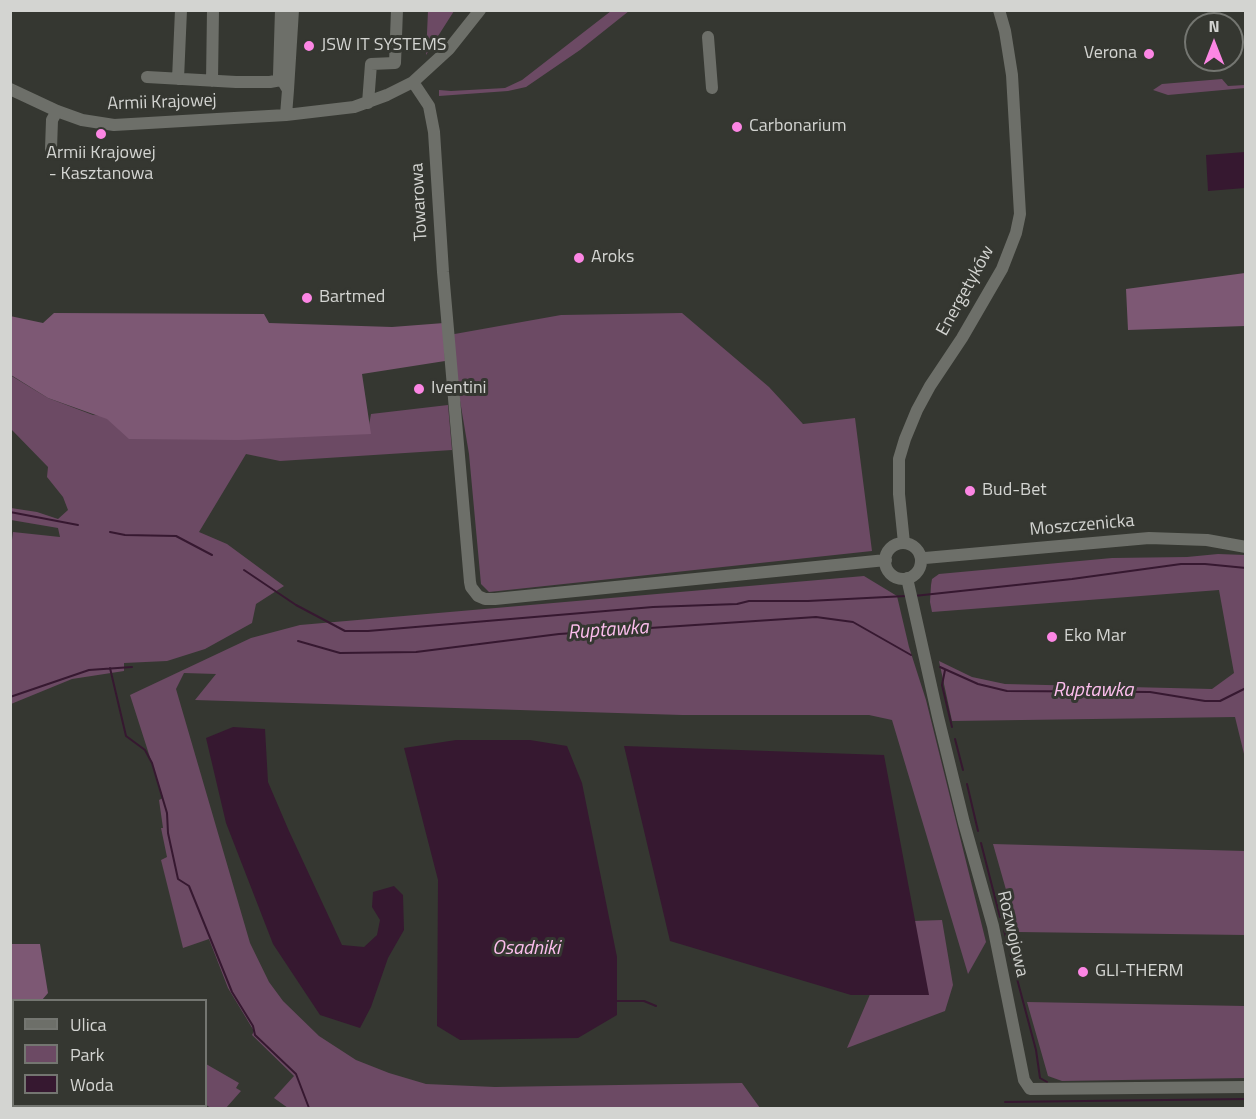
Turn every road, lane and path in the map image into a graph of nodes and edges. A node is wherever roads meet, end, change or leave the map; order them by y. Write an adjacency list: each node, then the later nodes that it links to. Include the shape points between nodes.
1 (181, 10): 10 (street)
2 (213, 10): 11 (street)
3 (281, 10): 13 (street, via 279,75)
4 (293, 10): 13 (street)
5 (397, 10): 16 (street, via 394,63 371,64)
6 (480, 10): 12 (street, Armii Krajowej, via 449,49)
7 (999, 10): 20 (street, Energetyków, via 1012,75 1020,214 1002,269 930,386 905,439 899,459)
8 (708, 38): 14 (street)
9 (147, 77): 10 (street)
10 (178, 79): 11 (street)
11 (213, 81): 13 (street)
12 (413, 82): 16 (street, Armii Krajowej); 22 (street, Towarowa, via 432,116 470,582 478,596 486,599)
13 (284, 85): 18 (street)
14 (712, 88)
15 (10, 89): 17 (street, Armii Krajowej)
16 (368, 103): 18 (street, Armii Krajowej)
17 (57, 111): 18 (street, Armii Krajowej, via 114,125); 19 (street, via 52,120)
18 (286, 115)
19 (51, 149)
20 (904, 543): 22 (street, via 893,546); 23 (street, via 918,550)
21 (1245, 547): 23 (street, Moszczenicka, via 1208,540 1149,538)
22 (886, 560): 24 (street, via 892,574)
23 (921, 561): 24 (street)
24 (910, 589): 25 (street, Rozwojowa, via 961,812 993,926 1024,1080 1030,1089)
25 (1245, 1087)

